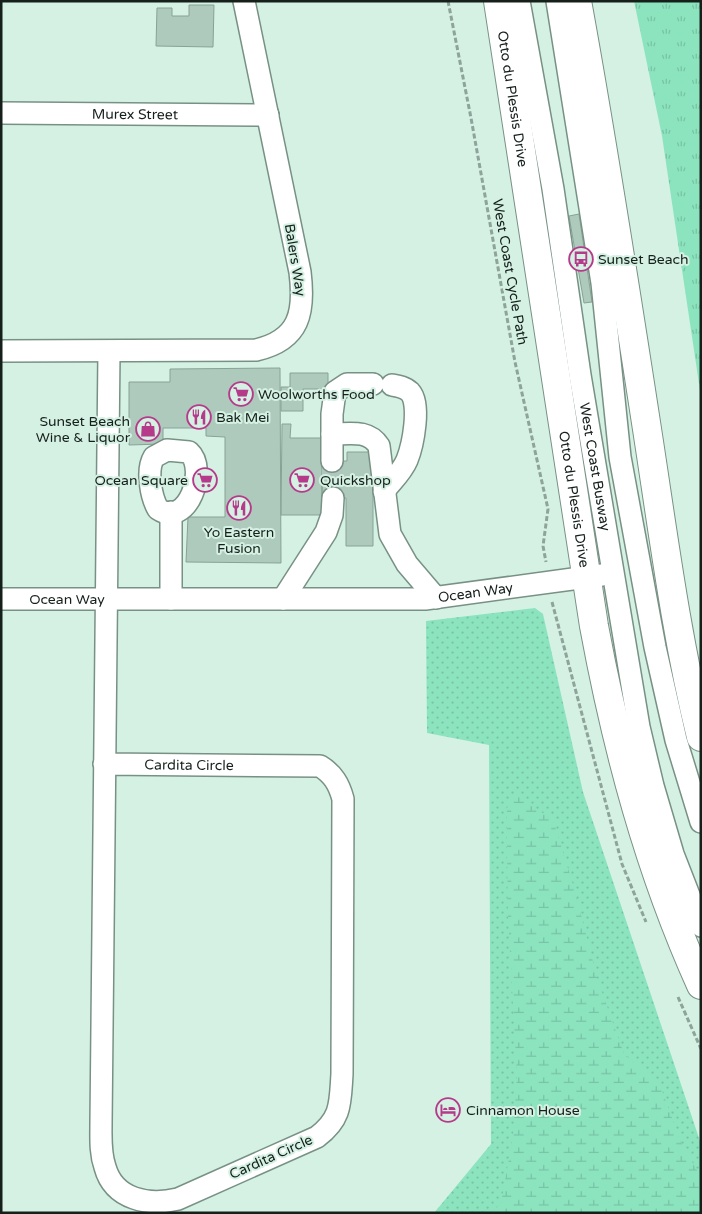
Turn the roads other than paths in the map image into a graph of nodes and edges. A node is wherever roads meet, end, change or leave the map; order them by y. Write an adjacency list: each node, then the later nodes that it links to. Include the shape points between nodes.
1 (244, 1): 7 (street, Balers Way)
2 (498, 1): 18 (main road, Otto du Plessis Drive)
3 (519, 1): 17 (street, West Coast Busway, via 553,189)
4 (557, 1): 16 (street, West Coast Busway, via 602,283 620,457)
5 (577, 1): 15 (main road)
6 (1, 113): 7 (street, Murex Street)
7 (268, 115): 9 (street, Balers Way, via 303,293 294,328 280,343 256,350)
8 (1, 351): 9 (street, Balers Way)
9 (109, 351): 21 (street)
10 (332, 434): 11 (street); 12 (street, via 365,434 376,441); 12 (street, via 332,403 338,389 352,383 382,385 406,389 413,396 415,425 407,461)
11 (332, 461)
12 (384, 490): 19 (street, via 390,534 398,552)
13 (333, 498): 23 (street, via 326,532)
14 (171, 512): 22 (street)
15 (668, 567): 16 (street, Ocean Way); 24 (main road)
16 (640, 570): 17 (street, Ocean Way); 26 (street, West Coast Busway, via 676,740)
17 (614, 574): 18 (street, Ocean Way); 27 (street, West Coast Busway, via 639,727 651,778 673,854)
18 (587, 577): 19 (street, Ocean Way); 28 (main road, Otto du Plessis Drive, via 605,687 632,798 656,874)
19 (436, 598): 23 (street, Ocean Way)
20 (1, 599): 21 (street, Ocean Way)
21 (106, 599): 22 (street, Ocean Way); 25 (street, Cardita Circle)
22 (171, 600): 23 (street, Ocean Way)
23 (283, 600)
24 (701, 737)
25 (104, 764): 25 (street, Cardita Circle, via 102,1154 110,1178 117,1186 137,1199 161,1203 178,1199 317,1137 335,1120 342,1074 343,800 335,779 320,766)
26 (701, 822)
27 (701, 926)
28 (701, 985)

